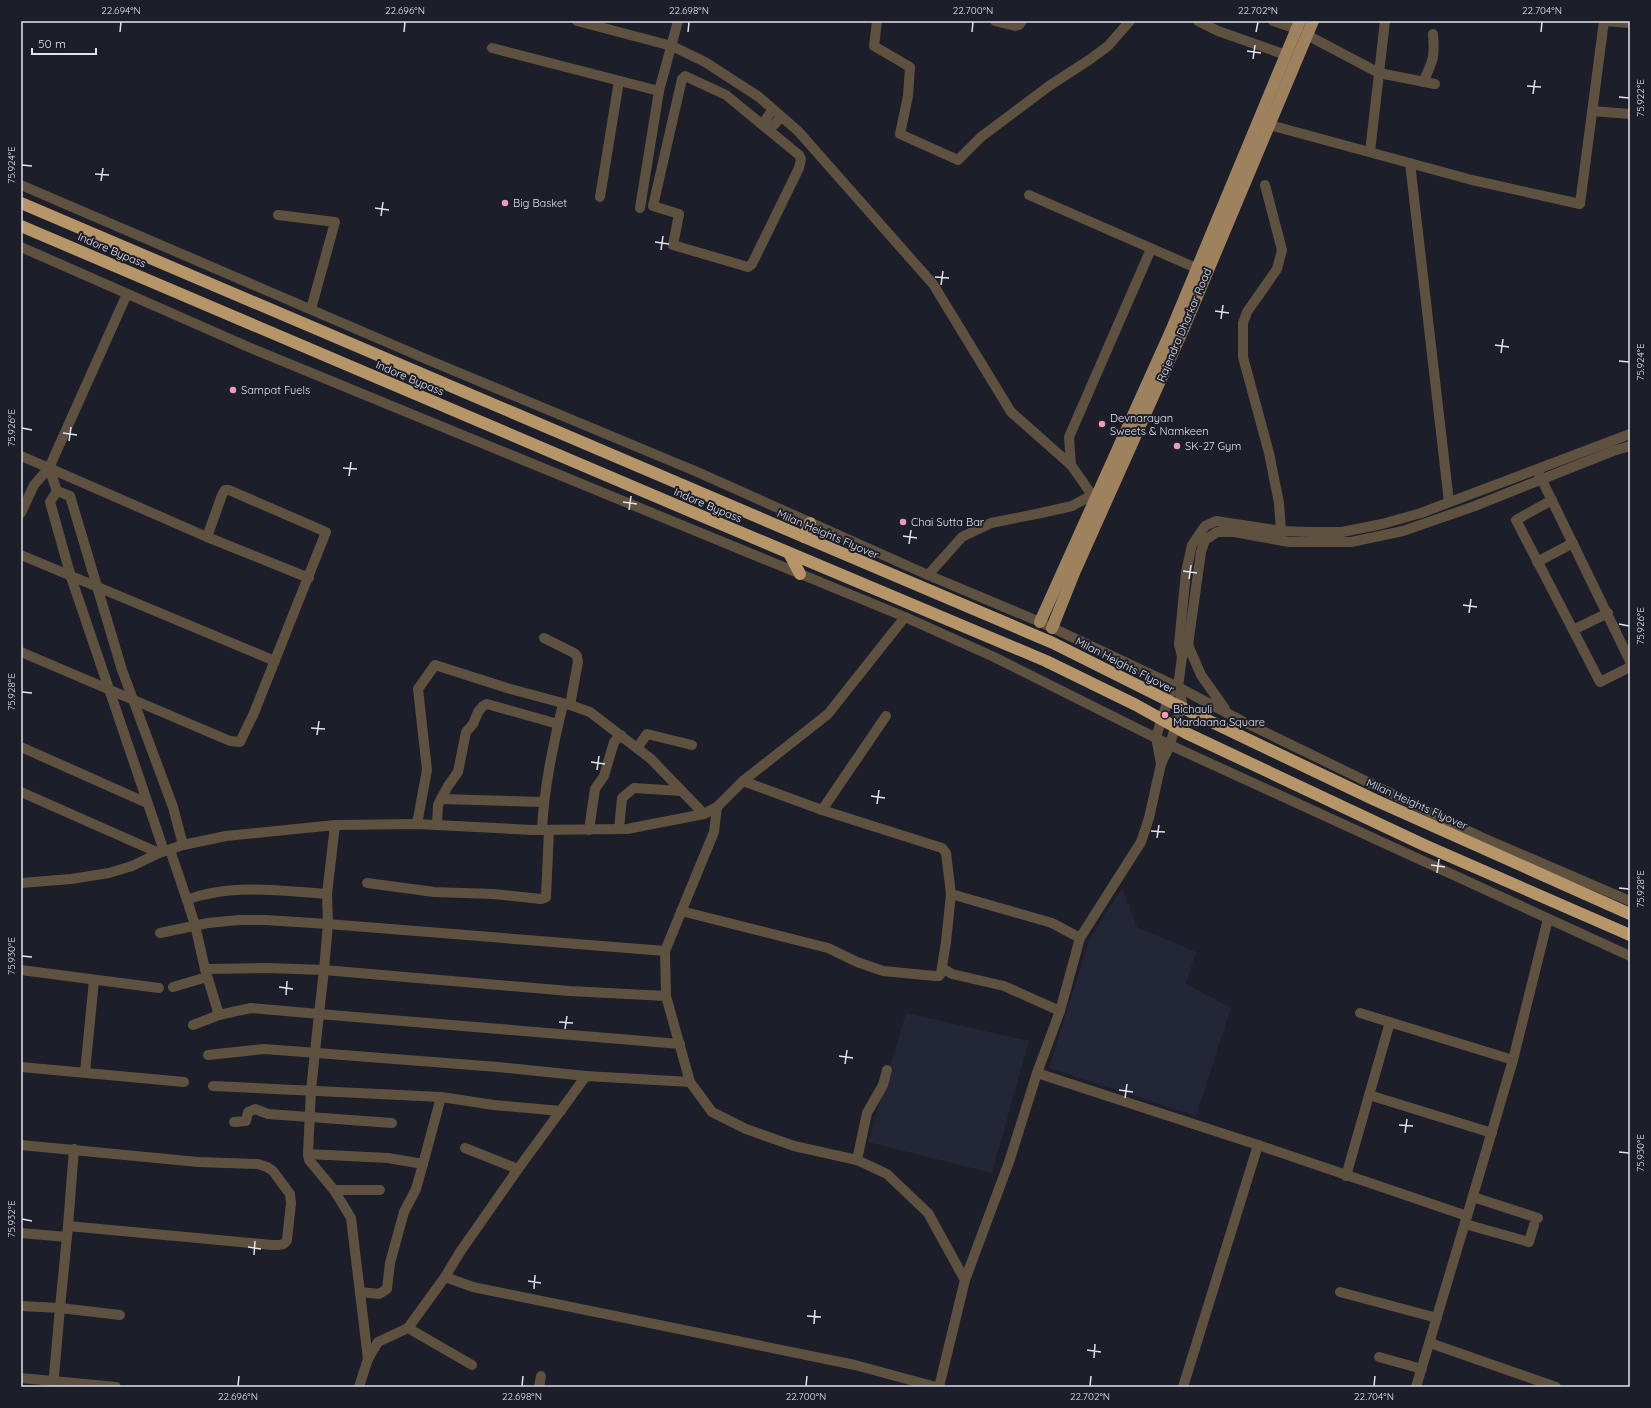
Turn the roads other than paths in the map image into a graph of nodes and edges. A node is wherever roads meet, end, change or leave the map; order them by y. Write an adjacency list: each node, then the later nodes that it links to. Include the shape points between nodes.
1 (577, 21): 16 (street)
2 (678, 21): 16 (street)
3 (877, 21): 6 (street, via 874,46 910,67 908,96 900,134 958,160 981,136 1048,86 1108,46)
4 (995, 21): 5 (street, via 1015,26 1020,25)
5 (1022, 21)
6 (1130, 21)
7 (1198, 21): 18 (street, via 1218,31)
8 (1273, 21): 13 (street)
9 (1313, 21): 15 (main road, Rajendra Dharkar Road)
10 (1385, 21): 19 (street)
11 (1604, 21): 12 (street); 27 (street)
12 (1630, 23)
13 (1298, 25): 18 (main road, Rajendra Dharkar Road)
14 (1433, 34): 21 (street, via 1435,51)
15 (1307, 35): 19 (street); 30 (main road, Rajendra Dharkar Road)
16 (672, 46): 23 (street, via 705,62); 24 (street)
17 (492, 48): 20 (street)
18 (1286, 55): 30 (main road, Rajendra Dharkar Road)
19 (1379, 73): 21 (street); 32 (street)
20 (619, 81): 24 (street); 37 (street)
21 (1423, 82): 22 (street)
22 (1436, 84)
23 (741, 85): 25 (street); 26 (street)
24 (659, 92): 39 (street)
25 (733, 100): 31 (street); 31 (street, via 688,77 682,79 652,205 679,214 673,245 746,267 750,266 801,163 799,155)
26 (773, 110): 29 (street); 31 (street, via 766,119)
27 (1592, 111): 28 (street); 33 (street, via 1580,204)
28 (1630, 114)
29 (781, 116): 31 (street, via 774,125); 50 (street, via 798,131 933,284 1011,412)
30 (1264, 122): 32 (street); 44 (main road, Rajendra Dharkar Road)
31 (766, 127)
32 (1370, 152): 33 (street)
33 (1410, 163): 58 (street)
34 (21, 185): 46 (street)
35 (1265, 185): 63 (street, via 1282,250 1276,269 1247,312 1243,323 1243,357 1268,453)
36 (1030, 195): 43 (street)
37 (600, 197)
38 (21, 203): 61 (highway, Indore Bypass)
39 (640, 208)
40 (278, 215): 46 (street, via 335,222)
41 (21, 226): 67 (highway, Indore Bypass)
42 (21, 247): 45 (street)
43 (1152, 249): 44 (street); 50 (street, via 1069,437)
44 (1202, 270): 55 (main road, Rajendra Dharkar Road)
45 (127, 294): 51 (street); 70 (street, via 246,346)
46 (311, 308): 62 (street, via 695,471)
47 (1630, 434): 52 (street)
48 (1630, 446): 53 (street)
49 (21, 456): 51 (street)
50 (1071, 465): 55 (street)
51 (49, 468): 54 (street); 60 (street, via 34,485); 64 (street)
52 (1537, 469): 53 (street); 56 (street)
53 (1542, 479): 57 (street); 59 (street)
54 (57, 492): 72 (street, via 50,502); 74 (street, via 70,496)
55 (1100, 493): 71 (street, via 1072,506 992,523 962,537); 77 (main road, Rajendra Dharkar Road); 78 (main road, Rajendra Dharkar Road, via 1074,573)
56 (1464, 497): 58 (street); 59 (street)
57 (1552, 500): 66 (street); 69 (street, via 1516,520)
58 (1449, 502): 63 (street, via 1382,524 1342,532)
59 (1468, 508): 81 (street, via 1403,531 1352,542 1289,542 1234,532 1217,532 1206,540 1201,552)
60 (21, 513)
61 (758, 518): 65 (highway, Milan Heights Flyover)
62 (810, 523): 65 (highway); 71 (street)
63 (1282, 531): 83 (street, via 1223,521 1205,526 1192,545 1186,572 1179,644)
64 (207, 537): 73 (street); 73 (street, via 222,495 225,490 234,490 326,532)
65 (804, 537): 125 (highway, Milan Heights Flyover, via 1053,643 1376,800)
66 (1573, 543): 69 (street); 75 (street)
67 (789, 553): 70 (highway); 130 (highway, via 1046,661 1136,705 1186,733 1424,845)
68 (21, 555): 72 (street)
69 (1537, 562): 79 (street)
70 (800, 574): 76 (street)
71 (928, 575): 77 (street)
72 (71, 577): 74 (street); 88 (street)
73 (309, 578): 85 (street)
74 (98, 588): 85 (street); 89 (street)
75 (1608, 613): 79 (street); 84 (street)
76 (905, 617): 95 (street, via 994,657); 101 (street, via 828,714)
77 (1040, 622): 78 (street)
78 (1052, 628): 87 (street)
79 (1573, 630): 86 (street, via 1600,682)
80 (544, 638): 90 (street, via 578,656)
81 (1188, 645): 83 (street); 91 (street, via 1201,675)
82 (21, 652): 88 (street)
83 (1182, 657): 87 (street)
84 (1630, 660)
85 (275, 661): 89 (street, via 240,742 230,742)
86 (1630, 667)
87 (1178, 687): 91 (street); 95 (street, via 1170,693); 96 (street, via 1182,702)
88 (111, 690): 89 (street); 106 (street)
89 (132, 699): 116 (street, via 173,807)
90 (567, 705): 93 (street); 94 (street, via 590,712); 110 (street, via 435,665 418,689 427,770)
91 (1228, 712): 123 (street, via 1481,837)
92 (886, 716): 108 (street)
93 (558, 724): 104 (street, via 487,704 483,706 466,732 458,772); 105 (street)
94 (621, 735): 99 (street); 115 (street, via 614,742 604,776 595,789)
95 (1156, 737): 96 (street); 100 (street)
96 (1170, 744): 100 (street); 126 (street)
97 (692, 745): 99 (street, via 647,734)
98 (21, 747): 106 (street)
99 (637, 748): 102 (street)
100 (1161, 764): 131 (street, via 1141,842)
101 (744, 781): 107 (street); 108 (street)
102 (681, 791): 109 (street); 113 (street, via 634,788 622,798)
103 (21, 792): 117 (street)
104 (441, 799): 105 (street); 112 (street, via 438,805)
105 (543, 802): 114 (street)
106 (147, 803): 117 (street)
107 (717, 807): 109 (street); 124 (street, via 714,832)
108 (822, 810): 121 (street, via 942,848 946,853)
109 (704, 814): 113 (street)
110 (417, 824): 111 (street); 112 (street)
111 (335, 825): 116 (street, via 226,836); 120 (street)
112 (437, 825): 114 (street)
113 (619, 829): 115 (street)
114 (546, 830): 115 (street); 119 (street, via 546,898 434,892)
115 (589, 830)
116 (183, 845): 117 (street)
117 (164, 851): 118 (street, via 132,866 109,873); 122 (street)
118 (21, 883)
119 (367, 883)
120 (327, 894): 122 (street, via 259,889 236,890); 127 (street)
121 (951, 894): 131 (street, via 1052,923); 134 (street)
122 (187, 900): 128 (street)
123 (1630, 901)
124 (681, 911): 132 (street); 134 (street, via 828,948 883,972 939,976)
125 (1630, 914)
126 (1548, 919): 133 (street); 151 (street)
127 (328, 924): 128 (street, via 239,920); 132 (street); 136 (street)
128 (195, 925): 129 (street); 137 (street)
129 (160, 933)
130 (1630, 934)
131 (1080, 938): 142 (street)
132 (665, 951): 141 (street)
133 (1630, 956)
134 (942, 968): 142 (street, via 952,974 1004,986)
135 (21, 970): 138 (street)
136 (324, 970): 137 (street, via 267,968); 141 (street, via 569,991); 144 (street)
137 (206, 973): 139 (street); 145 (street)
138 (94, 980): 140 (street); 154 (street)
139 (173, 987)
140 (159, 988)
141 (666, 996): 148 (street)
142 (1060, 1011): 155 (street)
143 (1360, 1013): 146 (street)
144 (319, 1014): 145 (street, via 251,1008); 148 (street); 149 (street)
145 (219, 1015): 147 (street)
146 (1390, 1022): 151 (street); 161 (street)
147 (193, 1025)
148 (680, 1044): 158 (street)
149 (314, 1052): 150 (street, via 264,1049); 156 (street); 160 (street)
150 (208, 1055)
151 (1513, 1060): 167 (street)
152 (21, 1066): 154 (street)
153 (887, 1070): 173 (street, via 883,1084 867,1113)
154 (85, 1072): 157 (street)
155 (1037, 1072): 169 (street); 185 (street, via 1009,1162)
156 (586, 1076): 158 (street); 163 (street)
157 (184, 1082)
158 (690, 1082): 173 (street, via 712,1112 746,1129 794,1146)
159 (213, 1086): 160 (street)
160 (311, 1090): 162 (street); 164 (street)
161 (1369, 1095): 167 (street); 176 (street)
162 (441, 1097): 163 (street); 174 (street)
163 (561, 1111): 175 (street)
164 (309, 1116): 165 (street, via 268,1114 255,1109 248,1112 246,1121); 166 (street); 172 (street)
165 (234, 1122)
166 (392, 1123)
167 (1492, 1133): 179 (street)
168 (21, 1145): 171 (street)
169 (1258, 1145): 176 (street); 206 (street)
170 (465, 1148): 175 (street)
171 (74, 1149): 181 (street); 181 (street, via 264,1166 272,1171 288,1190 291,1203 287,1240 282,1245)
172 (308, 1154): 174 (street, via 388,1158); 177 (street, via 309,1160)
173 (857, 1160): 185 (street, via 887,1174 928,1213)
174 (423, 1164): 186 (street, via 416,1189 403,1214 390,1262 387,1289 379,1294)
175 (518, 1168): 184 (street)
176 (1346, 1176): 180 (street)
177 (334, 1190): 178 (street); 186 (street, via 351,1218)
178 (380, 1190)
179 (1473, 1197): 180 (street); 180 (street, via 1536,1222 1530,1242)
180 (1466, 1220): 191 (street)
181 (68, 1226): 183 (street)
182 (21, 1233): 183 (street)
183 (67, 1237): 189 (street)
184 (445, 1277): 192 (street); 204 (street, via 474,1287 855,1365)
185 (965, 1280): 205 (street)
186 (360, 1292): 195 (street)
187 (1340, 1292): 191 (street)
188 (21, 1306): 189 (street)
189 (60, 1308): 190 (street); 200 (street)
190 (120, 1315)
191 (1437, 1318): 193 (street)
192 (408, 1328): 195 (street, via 378,1342); 196 (street)
193 (1430, 1343): 197 (street); 208 (street)
194 (1379, 1357): 197 (street)
195 (368, 1359): 202 (street)
196 (472, 1365)
197 (1422, 1369): 207 (street)
198 (541, 1376): 203 (street)
199 (21, 1378): 200 (street)
200 (53, 1384): 201 (street)
201 (116, 1387)
202 (359, 1387)
203 (539, 1387)
204 (936, 1387)
205 (939, 1387)
206 (1183, 1387)
207 (1416, 1387)
208 (1556, 1387)

